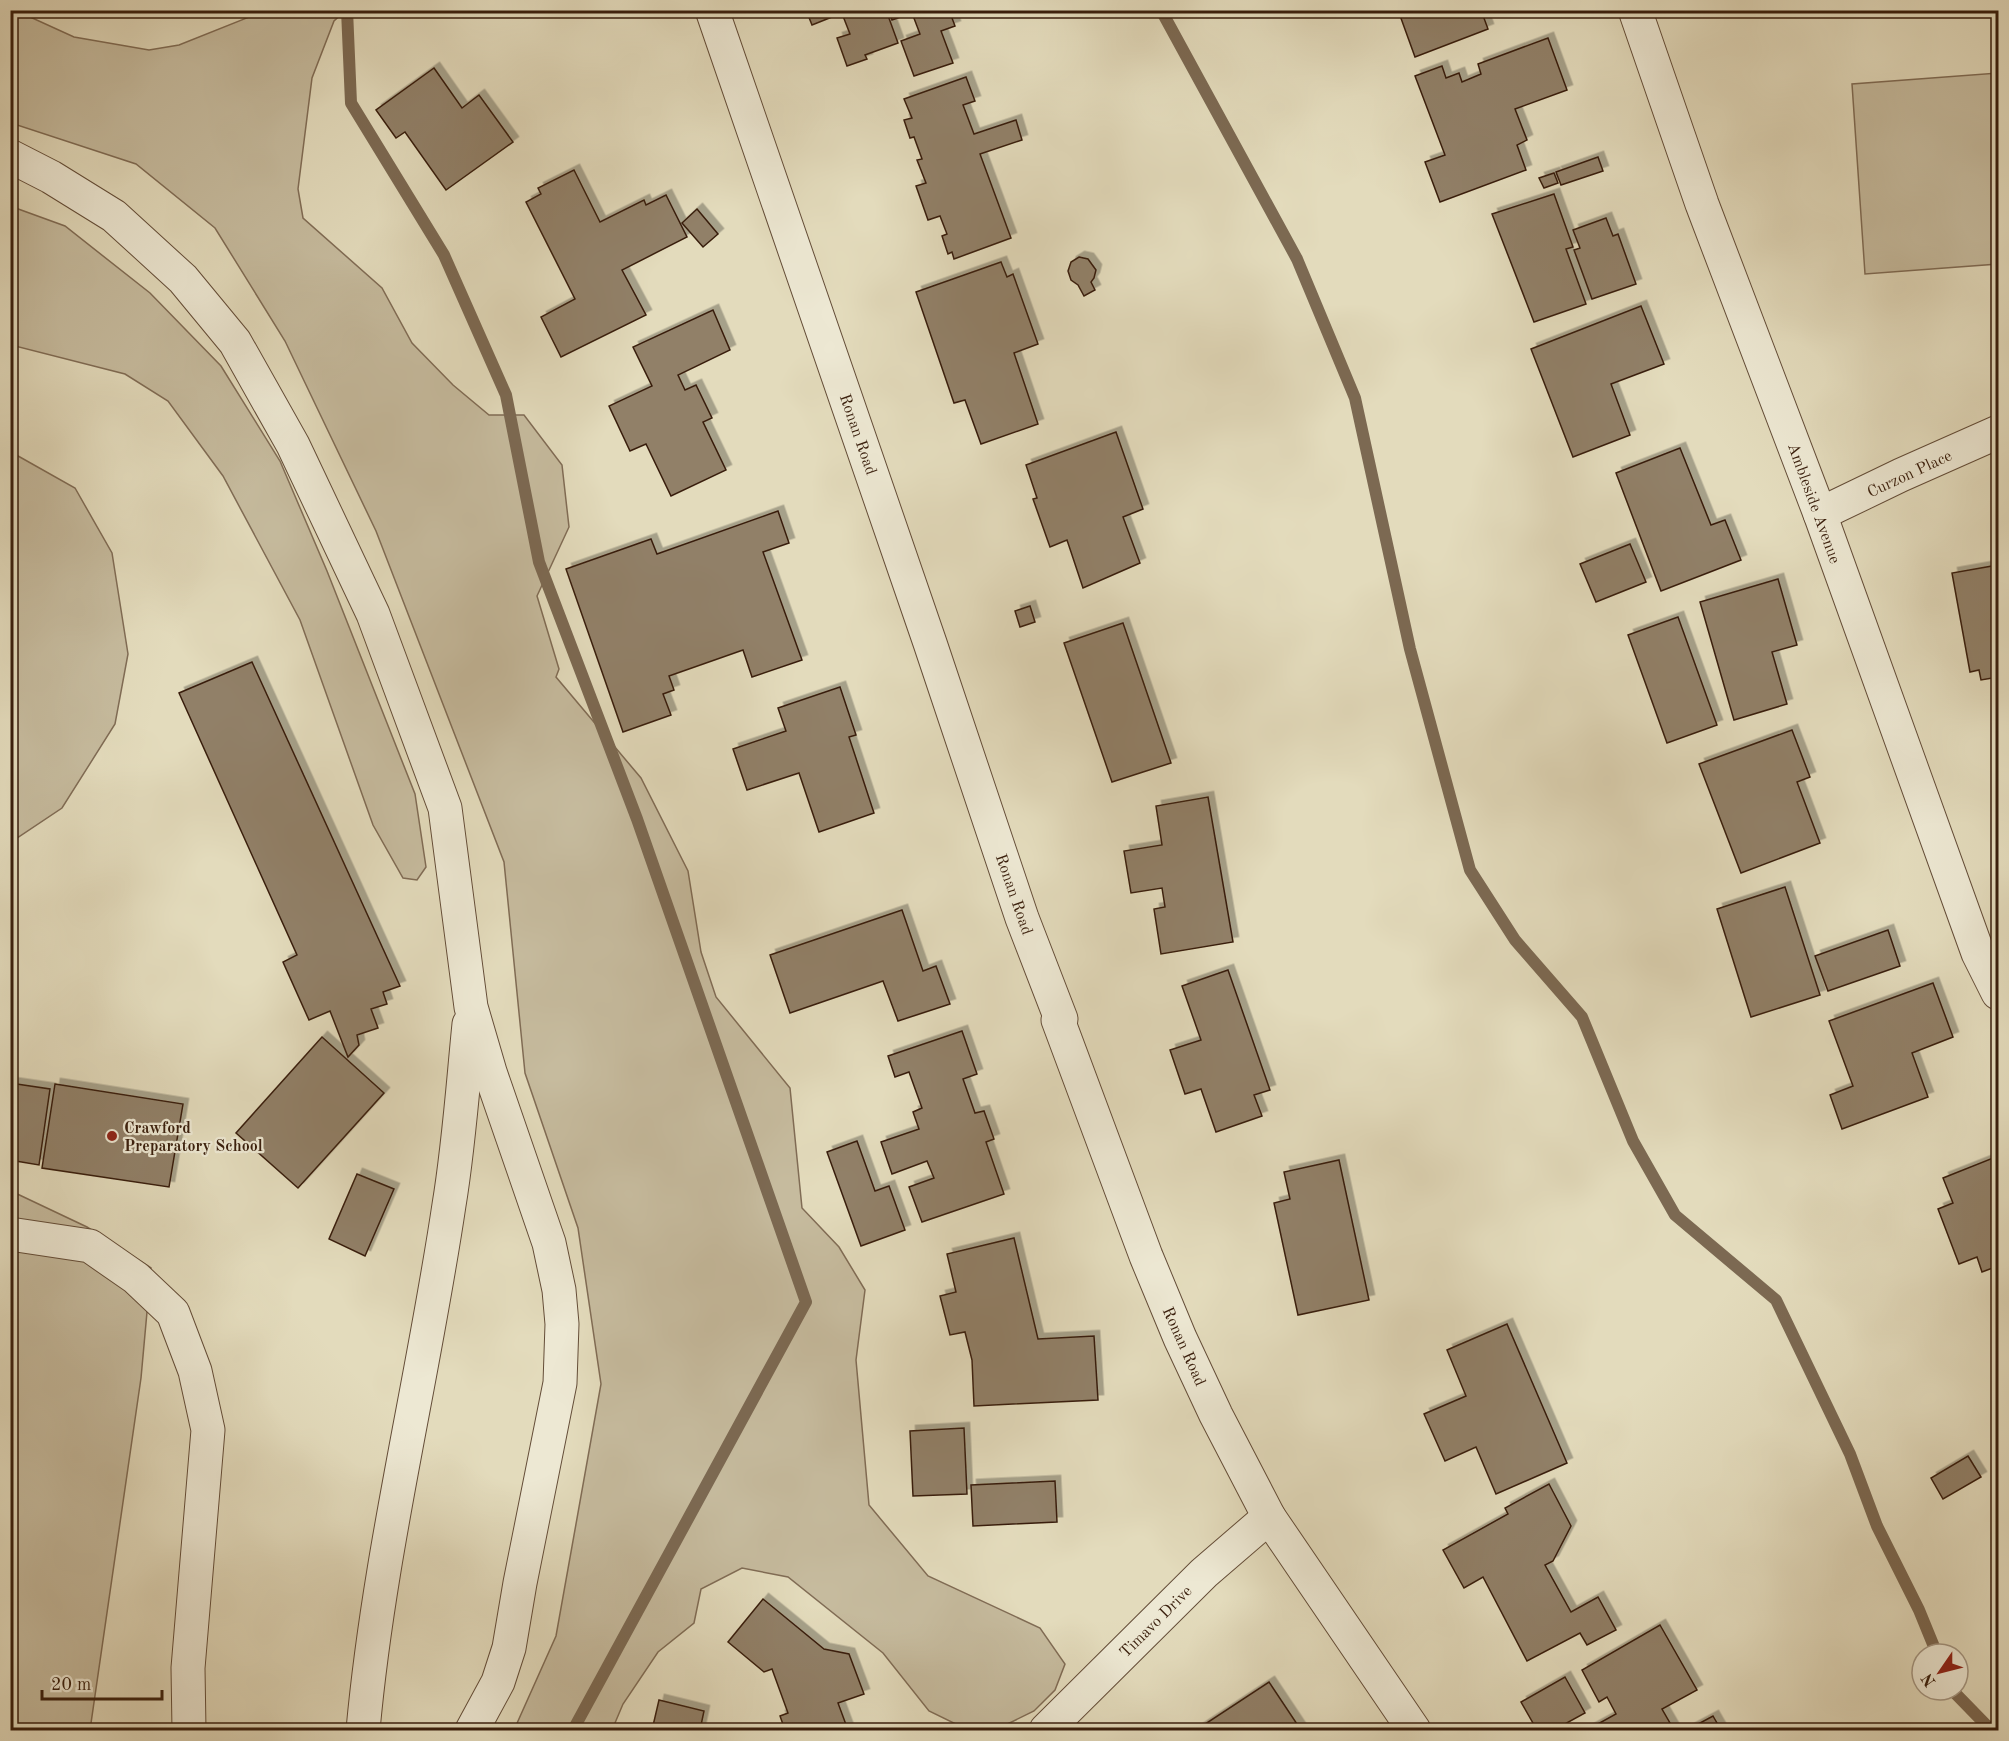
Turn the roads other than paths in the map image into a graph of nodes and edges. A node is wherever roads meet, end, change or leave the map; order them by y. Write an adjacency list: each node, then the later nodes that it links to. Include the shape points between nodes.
1 (712, 10): 9 (street, Ronan Road, via 1022,918 1103,1142 1180,1338)
2 (1635, 10): 5 (street, Ambleside Avenue, via 1702,204)
3 (10, 156): 7 (street, via 114,216 183,279 235,342 293,444 373,614 445,808)
4 (1998, 432): 5 (street, Curzon Place)
5 (1820, 514): 6 (street, Ambleside Avenue, via 1978,953)
6 (1998, 993)
7 (471, 1007): 11 (street, via 449,1205 387,1563); 12 (street, via 549,1243 560,1290 562,1324 560,1383 509,1648 498,1682)
8 (10, 1234): 10 (street, via 90,1246 136,1278 173,1313 195,1371 208,1430 188,1668)
9 (1269, 1517): 13 (street, Timavo Drive, via 1204,1573); 14 (street, Ronan Road)
10 (189, 1731)
11 (363, 1731)
12 (472, 1731)
13 (1046, 1731)
14 (1414, 1731)

